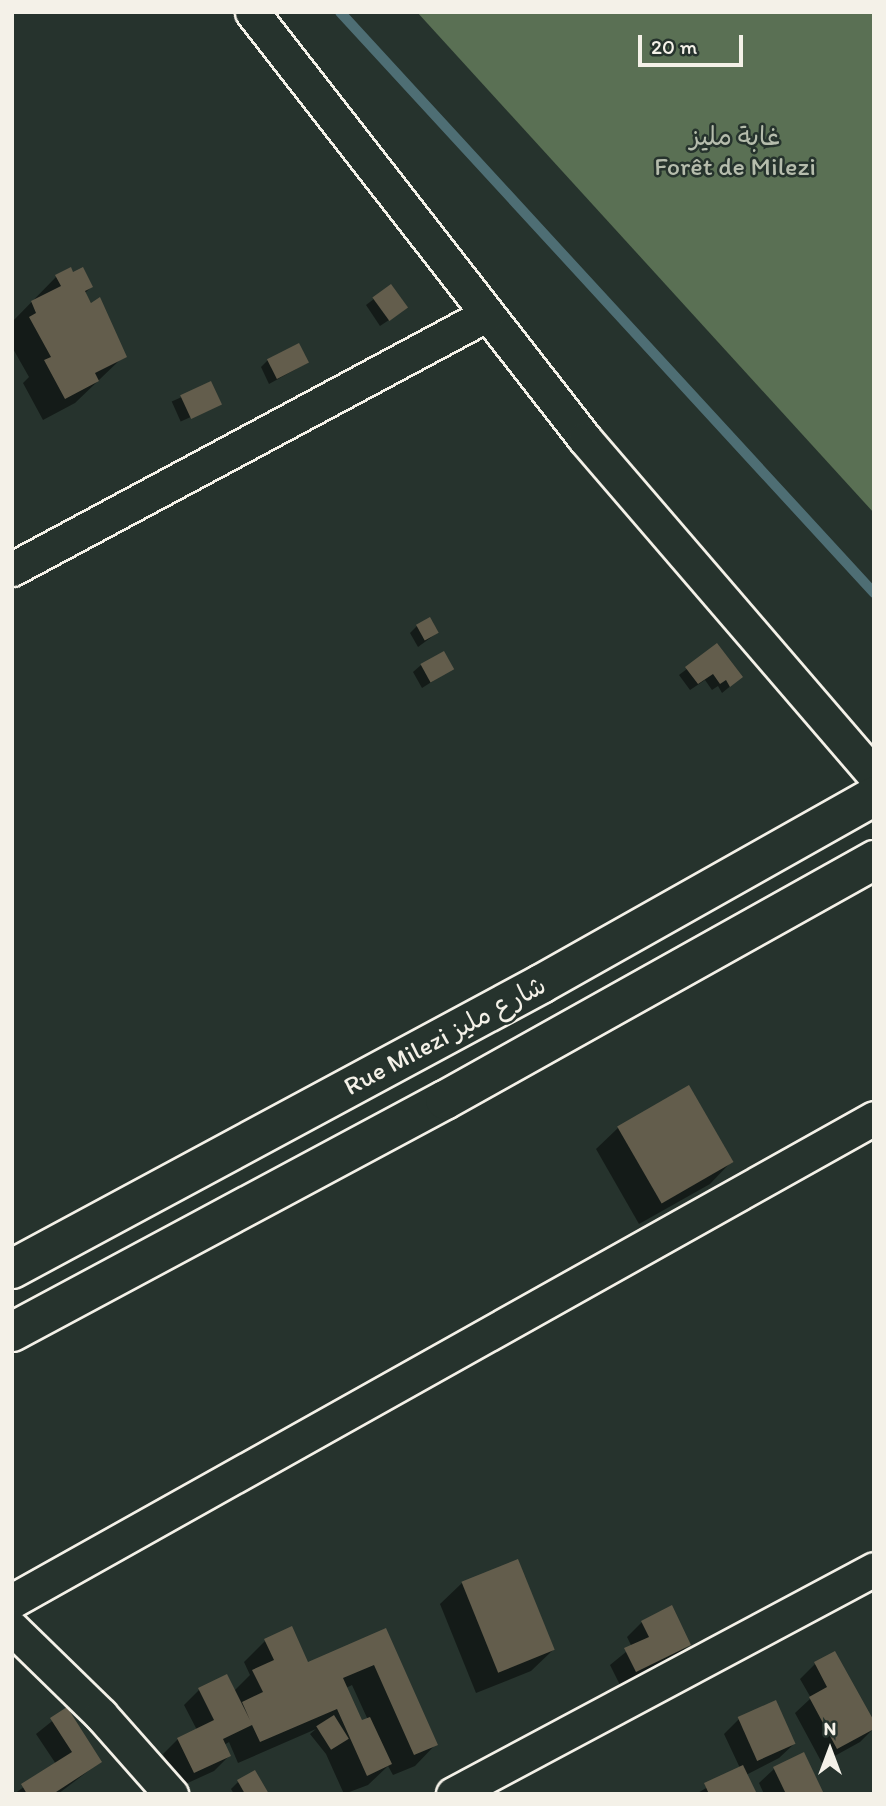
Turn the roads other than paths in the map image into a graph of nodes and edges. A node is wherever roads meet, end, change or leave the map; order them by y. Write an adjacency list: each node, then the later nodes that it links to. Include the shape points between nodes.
1 (252, 12): 2 (street)
2 (486, 315): 3 (street); 4 (street, via 585,439)
3 (12, 569)
4 (874, 775)
5 (874, 796): 8 (street, Rue Milezi شارع مليز, via 541,985)
6 (874, 860): 9 (street, Rue Milezi شارع مليز, via 445,1100)
7 (874, 1118): 11 (street)
8 (12, 1269)
9 (12, 1332)
10 (874, 1569): 14 (street)
11 (12, 1601)
12 (12, 1628): 13 (street, via 102,1715)
13 (171, 1794)
14 (453, 1794)

